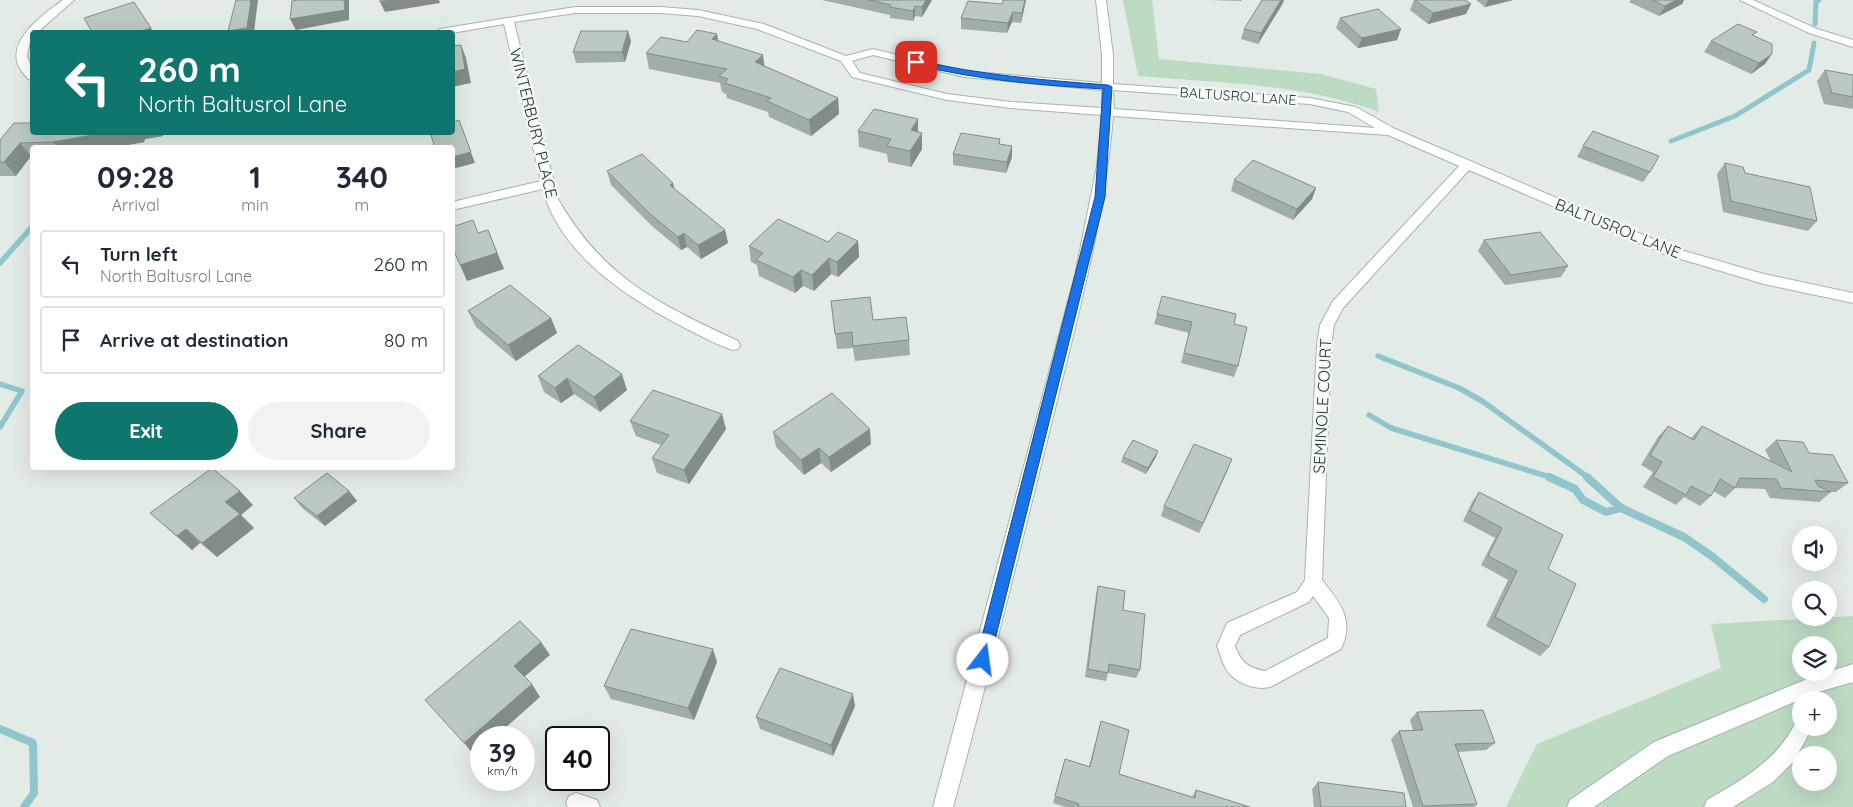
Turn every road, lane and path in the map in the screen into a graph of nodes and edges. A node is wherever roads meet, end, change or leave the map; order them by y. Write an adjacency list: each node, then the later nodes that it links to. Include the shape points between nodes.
1 (69, 0): 5 (street)
2 (1101, 0): 11 (street)
3 (1745, 0): 8 (street, via 1813,31)
4 (508, 20): 6 (street); 9 (street, via 598,9 698,13 765,28); 15 (street, WINTERBURY PLACE)
5 (33, 30)
6 (451, 30)
7 (30, 35): 10 (street, via 23,47 23,64)
8 (1853, 44)
9 (845, 59): 11 (street, BALTUSROL LANE, via 872,52 964,74); 12 (street, BALTUSROL LANE, via 856,75 947,97)
10 (30, 74)
11 (1108, 87): 12 (street); 13 (street, BALTUSROL LANE, via 1310,101 1352,109)
12 (1106, 111): 13 (street, BALTUSROL LANE); 24 (street, via 1100,197)
13 (1391, 132): 14 (street, BALTUSROL LANE)
14 (1467, 164): 17 (street, BALTUSROL LANE, via 1669,251 1764,279); 19 (street, SEMINOLE COURT, via 1338,305 1327,325)
15 (547, 184): 16 (street); 18 (street, WINTERBURY PLACE, via 560,218 598,265 654,306)
16 (455, 205)
17 (1853, 298)
18 (733, 345)
19 (1313, 582): 19 (street, via 1303,596 1232,630 1226,646 1233,665 1249,677 1266,680 1334,643 1340,632 1338,617)
20 (1853, 673): 21 (street, via 1838,676)
21 (1813, 691)
22 (1792, 700): 25 (street, via 1661,749)
23 (1799, 736): 26 (street, via 1793,750 1776,768)
24 (943, 807)
25 (1577, 807)
26 (1714, 807)

